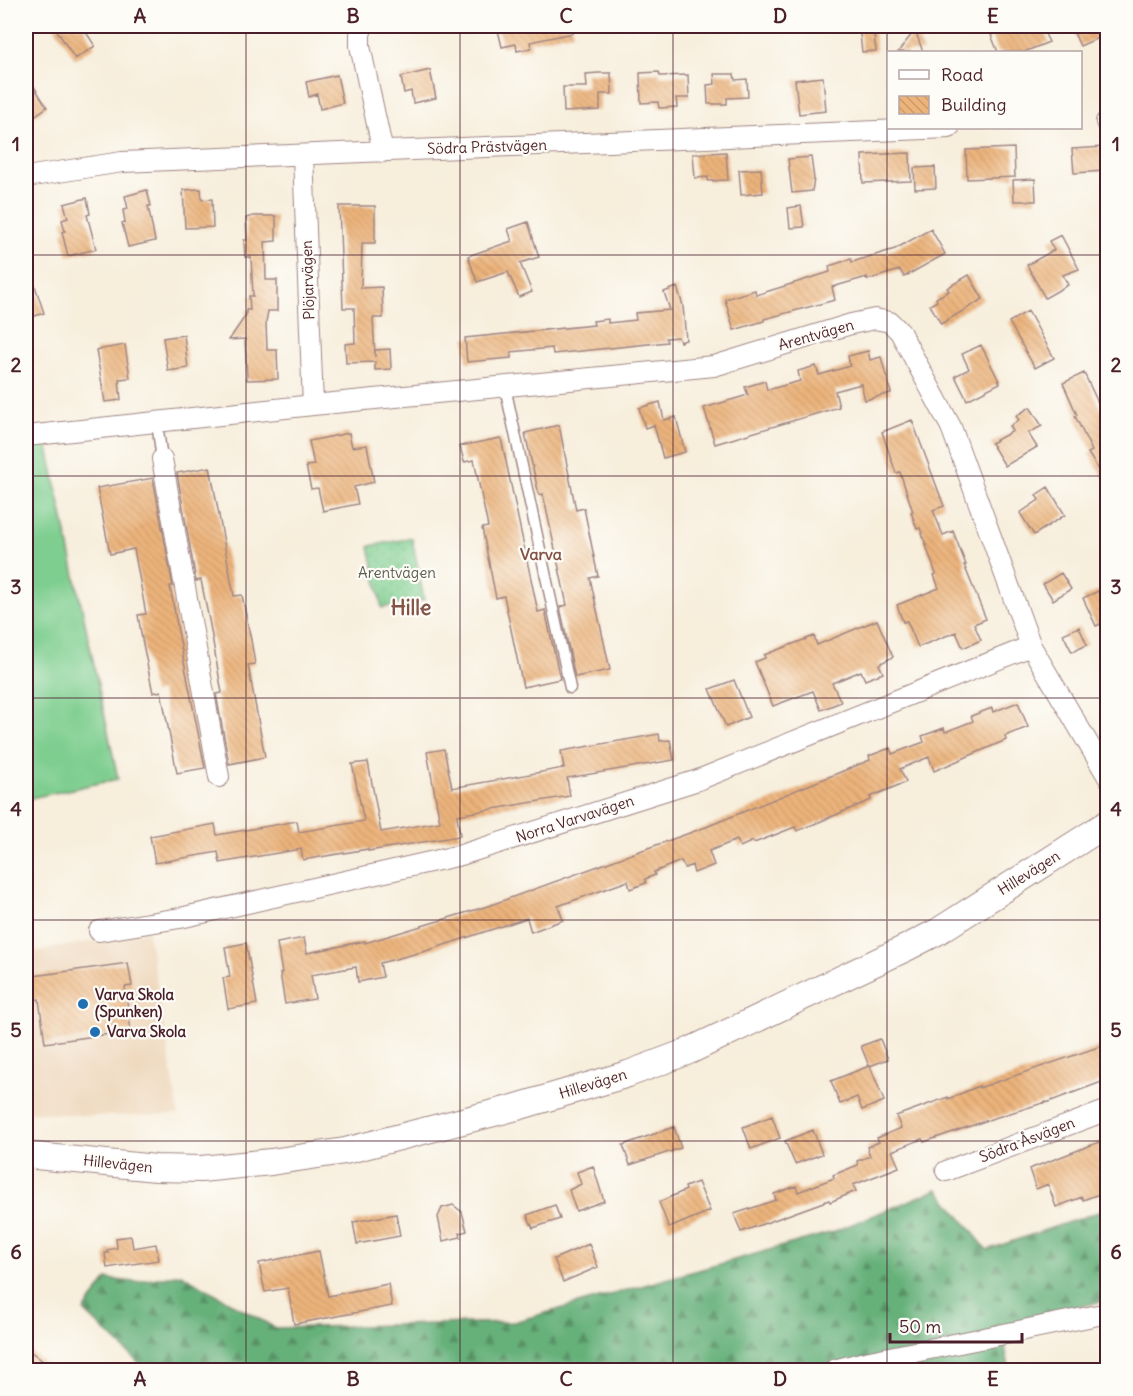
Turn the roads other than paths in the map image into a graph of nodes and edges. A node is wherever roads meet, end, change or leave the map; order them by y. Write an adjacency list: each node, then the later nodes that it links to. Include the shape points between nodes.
1 (363, 26): 3 (street, via 360,46)
2 (925, 129): 3 (street, Södra Prästvägen)
3 (383, 152): 4 (street, Södra Prästvägen)
4 (303, 155): 5 (street, Södra Prästvägen, via 122,162); 7 (street, Plöjarvägen)
5 (26, 177)
6 (505, 387): 7 (street, Arentvägen); 11 (street, Arentvägen, via 714,366 851,324 875,319 890,322 900,332 951,427); 12 (lane)
7 (313, 405): 8 (street, Arentvägen)
8 (157, 423): 9 (street, Arentvägen); 10 (lane)
9 (26, 435)
10 (162, 459): 13 (street)
11 (1031, 646): 14 (street, Arentvägen); 16 (street, Norra Varvavägen, via 698,780 461,855 180,918)
12 (570, 688)
13 (219, 777)
14 (1107, 777)
15 (1107, 823): 18 (street, Hillevägen, via 937,932 893,955 689,1051 576,1090 345,1151 232,1167 156,1168)
16 (99, 931)
17 (1107, 1110): 19 (street, Södra Åsvägen)
18 (26, 1155)
19 (946, 1171)
20 (1107, 1313): 21 (street)
21 (834, 1371)

